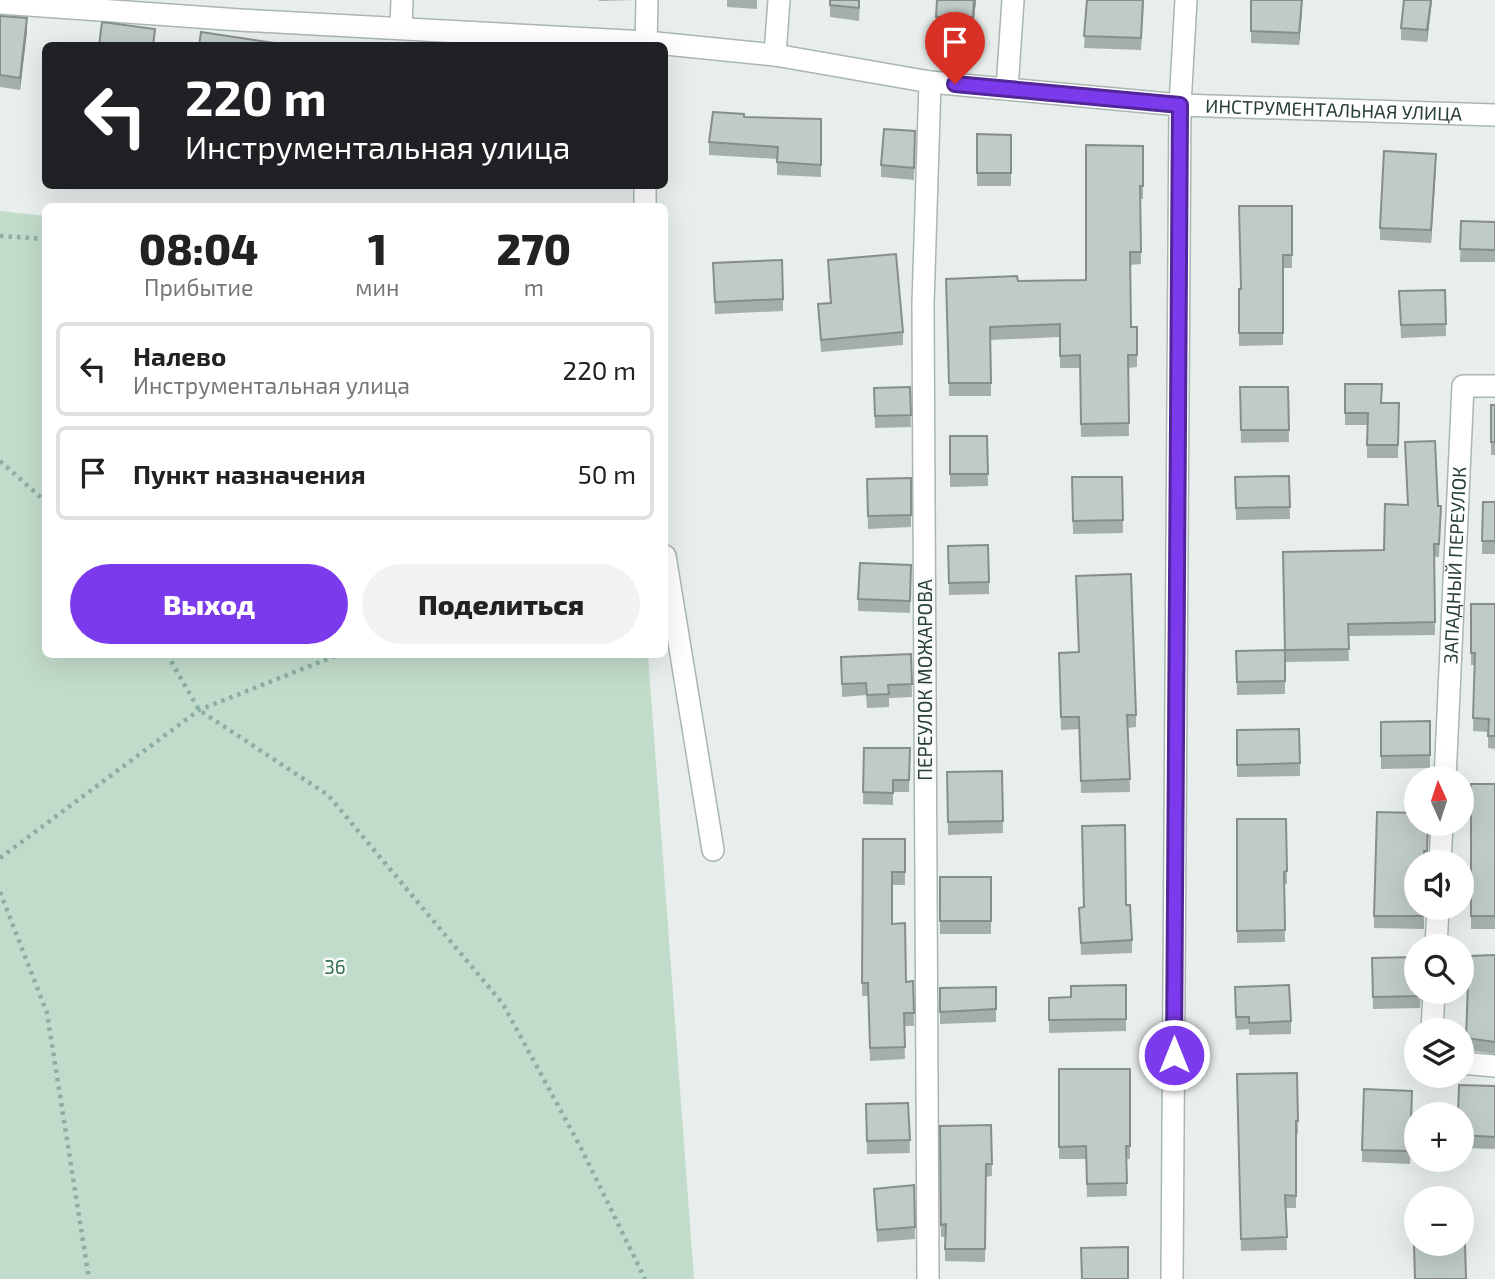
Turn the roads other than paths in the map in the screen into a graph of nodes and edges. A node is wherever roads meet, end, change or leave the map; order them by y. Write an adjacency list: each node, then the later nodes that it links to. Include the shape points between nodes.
1 (402, 0): 9 (street)
2 (647, 0): 11 (street)
3 (779, 0): 13 (street)
4 (1013, 0): 15 (street)
5 (1186, 0): 16 (street)
6 (0, 3): 7 (street, ИНСТРУМЕНТАЛЬНАЯ УЛИЦА)
7 (35, 4): 8 (street, ИНСТРУМЕНТАЛЬНАЯ УЛИЦА)
8 (241, 10): 9 (street, ИНСТРУМЕНТАЛЬНАЯ УЛИЦА)
9 (401, 27): 10 (street, ИНСТРУМЕНТАЛЬНАЯ УЛИЦА)
10 (617, 42)
11 (646, 42)
12 (668, 46): 13 (street, ИНСТРУМЕНТАЛЬНАЯ УЛИЦА)
13 (775, 55): 14 (street, ИНСТРУМЕНТАЛЬНАЯ УЛИЦА)
14 (930, 82): 15 (street, ИНСТРУМЕНТАЛЬНАЯ УЛИЦА); 24 (street, ПЕРЕУЛОК МОЖАРОВА, via 923,304)
15 (1007, 89): 16 (street, ИНСТРУМЕНТАЛЬНАЯ УЛИЦА)
16 (1180, 105): 17 (street, ИНСТРУМЕНТАЛЬНАЯ УЛИЦА); 25 (street)
17 (1495, 115)
18 (1495, 386): 20 (street, ЗАПАДНЫЙ ПЕРЕУЛОК, via 1463,386)
19 (668, 574): 21 (street)
20 (1445, 766)
21 (713, 850)
22 (1474, 1064): 23 (street)
23 (1495, 1066)
24 (928, 1279)
25 (1172, 1279)

